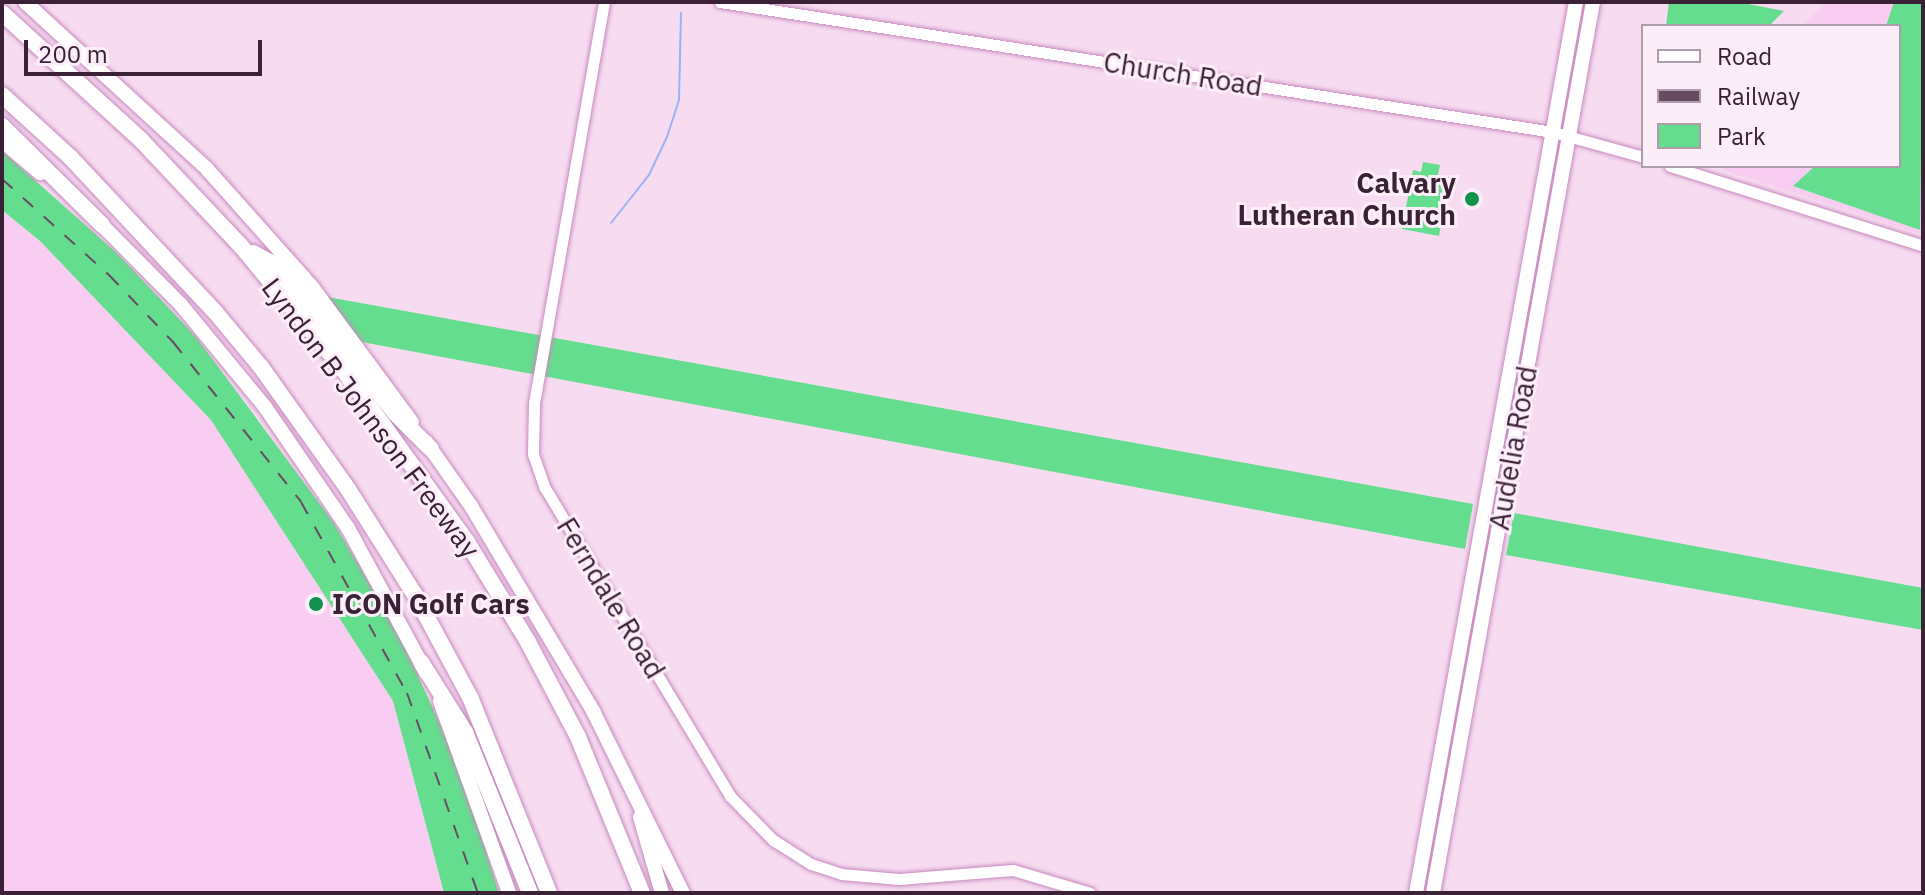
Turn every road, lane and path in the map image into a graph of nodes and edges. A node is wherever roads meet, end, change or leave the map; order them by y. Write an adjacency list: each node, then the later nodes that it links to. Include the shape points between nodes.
1 (25, 2): 16 (main road, via 207,169 312,287)
2 (604, 2): 25 (street, Ferndale Road, via 534,403 533,454 545,488 730,796 773,840 811,864 841,874 899,879 1013,870)
3 (720, 2): 9 (street, Church Road)
4 (1576, 2): 9 (main road, Audelia Road)
5 (1593, 2): 9 (main road, Audelia Road)
6 (2, 13): 14 (highway, Lyndon B Johnson Freeway, via 141,140)
7 (2, 95): 21 (highway, Lyndon B Johnson Freeway, via 71,158 216,313 348,489 415,595 470,697)
8 (2, 126): 13 (highway)
9 (1561, 134): 11 (street, Church Road); 26 (main road, Audelia Road); 27 (main road, Audelia Road)
10 (2, 141): 13 (main road)
11 (1641, 156)
12 (1676, 168): 15 (street)
13 (102, 225): 17 (main road, via 181,305 265,407 348,528)
14 (241, 246): 16 (highway, via 279,267 395,413); 22 (highway, Lyndon B Johnson Freeway, via 342,368 467,542 578,737)
15 (1923, 246)
16 (431, 449): 18 (main road, via 544,625)
17 (421, 662): 19 (main road, via 460,751); 20 (highway, via 465,732)
18 (636, 792): 23 (main road); 24 (main road)
19 (509, 893)
20 (530, 893)
21 (549, 893)
22 (642, 893)
23 (662, 893)
24 (683, 893)
25 (1090, 893)
26 (1416, 893)
27 (1433, 893)

